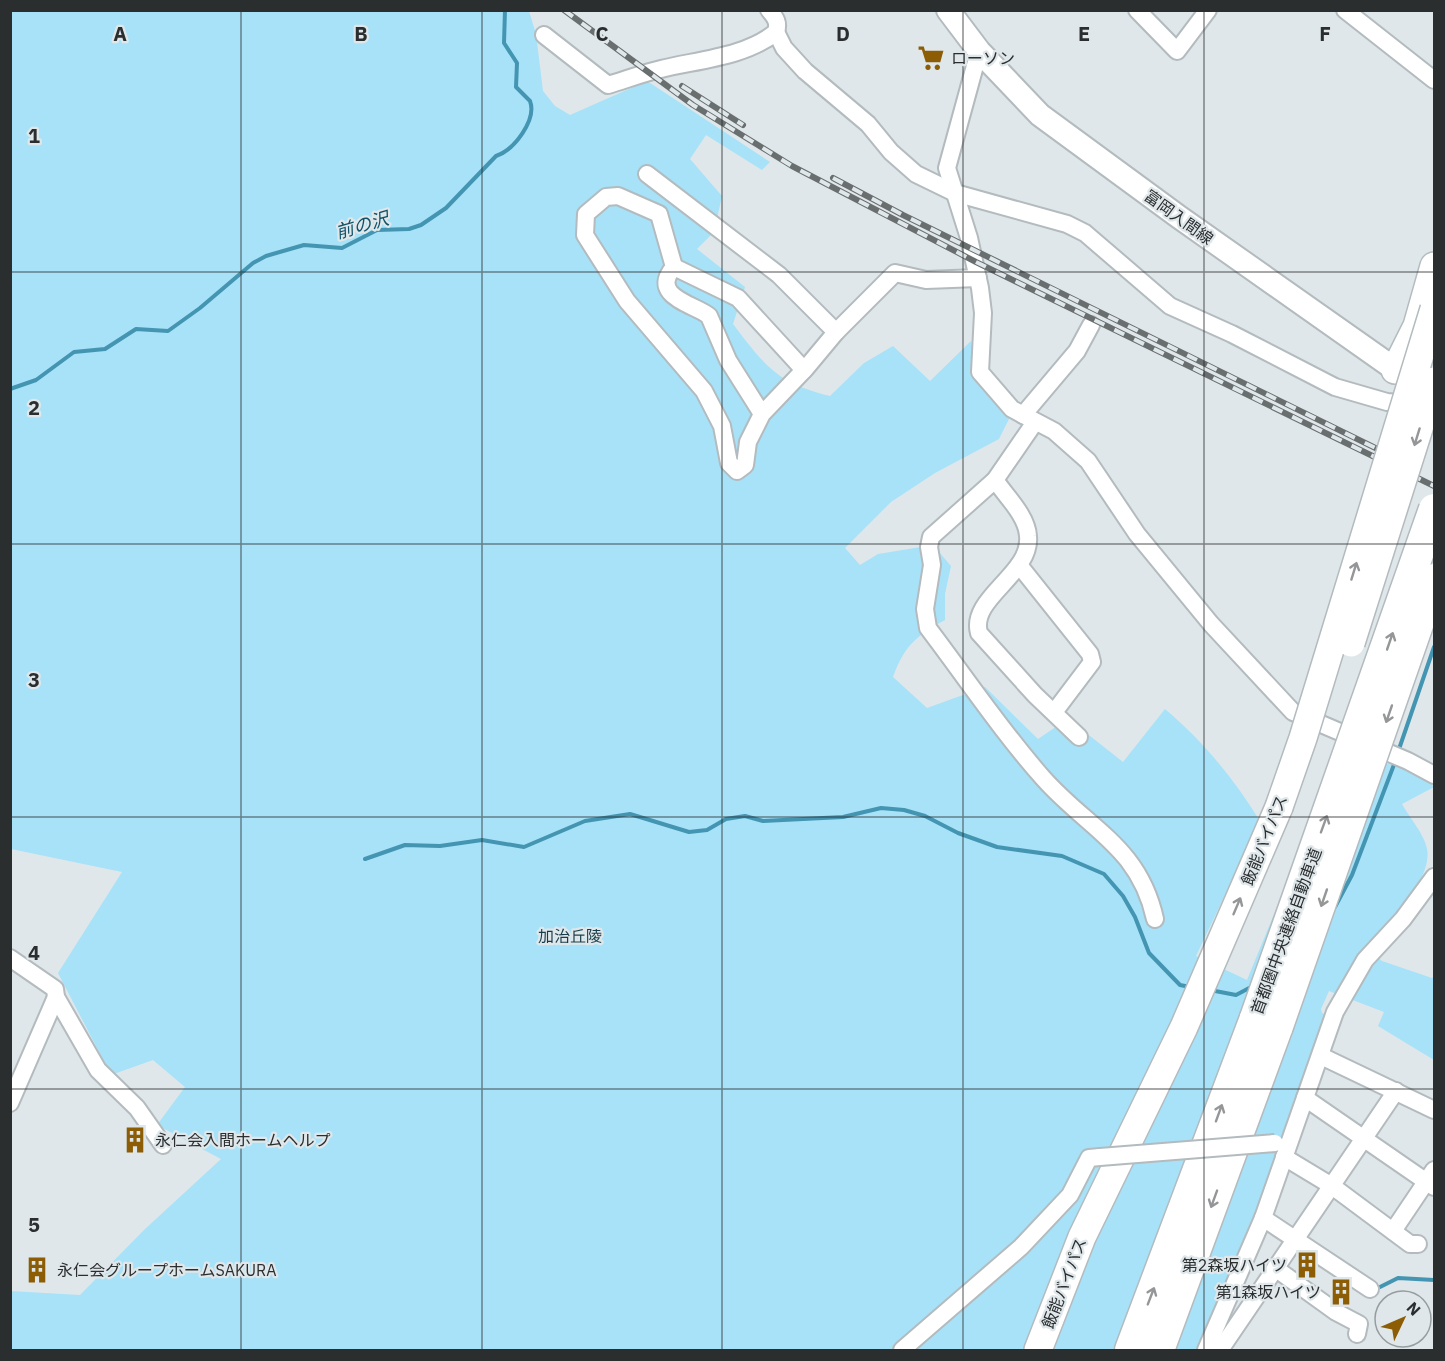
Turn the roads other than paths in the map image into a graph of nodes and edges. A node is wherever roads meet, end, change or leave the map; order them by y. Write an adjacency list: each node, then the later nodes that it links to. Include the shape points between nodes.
1 (769, 10): 6 (street, via 776,17)
2 (948, 10): 8 (main road, 富岡入間線)
3 (1137, 10): 4 (street, via 1177,51)
4 (1208, 10)
5 (1345, 10): 9 (street)
6 (776, 32): 7 (street, via 736,52 608,85); 12 (street, via 784,48 806,71 868,124 891,152 916,174)
7 (544, 35)
8 (980, 51): 12 (street, via 947,168); 21 (main road, 富岡入間線, via 1040,115)
9 (1434, 80)
10 (647, 174): 11 (street)
11 (671, 192): 13 (street); 19 (street, via 780,275)
12 (955, 193): 16 (street); 23 (street, via 1067,224 1085,233 1170,306 1335,387 1387,402 1431,405)
13 (659, 214): 15 (street); 24 (street, via 618,196 606,197 586,214 585,235 627,301 704,391 722,426 729,463 737,471 745,465 748,442)
14 (1434, 266): 21 (highway, via 1417,326)
15 (674, 267): 20 (street, via 738,298); 24 (street, via 667,285 685,306 709,316 728,360)
16 (978, 278): 19 (street, via 926,280 895,273); 25 (street, via 983,313 980,372 1012,409)
17 (1434, 309): 33 (highway, 飯能バイパス, one-way to 17, bridge, via 1303,738)
18 (1091, 326): 25 (street)
19 (836, 332): 20 (street)
20 (804, 370): 24 (street)
21 (1395, 370): 23 (main road, 富岡入間線)
22 (1434, 381): 33 (highway, 飯能バイパス, one-way to 33, bridge)
23 (1434, 398)
24 (762, 414)
25 (1029, 418): 26 (street); 32 (street, via 1075,447 1088,461 1137,534 1211,624 1293,712)
26 (995, 480): 28 (street, via 1029,535 1028,548); 35 (street, via 931,537 928,547 932,565 925,609 928,628 1044,780 1127,855 1149,894)
27 (1434, 509): 38 (highway, 首都圏中央連絡自動車道, one-way to 27, bridge)
28 (1019, 565): 30 (street, via 1090,654 1092,662); 30 (street, via 983,607 976,624 979,633 1035,695)
29 (1434, 579): 38 (highway, 首都圏中央連絡自動車道, one-way to 38, bridge)
30 (1055, 711): 31 (street)
31 (1079, 737)
32 (1434, 775)
33 (1287, 810): 39 (highway, 飯能バイパス)
34 (1434, 877): 40 (street, via 1352,979 1335,1012)
35 (1155, 919)
36 (10, 958): 37 (street, via 49,984)
37 (56, 997): 43 (street); 46 (street, via 98,1070 137,1108)
38 (1267, 1022): 60 (highway, 首都圏中央連絡自動車道, one-way to 38); 61 (highway, 首都圏中央連絡自動車道, one-way to 61)
39 (1192, 1030): 58 (highway, 飯能バイパス, via 1082,1237); 59 (highway, 飯能バイパス, via 1098,1244)
40 (1321, 1056): 41 (street); 42 (street)
41 (1396, 1091): 44 (street); 45 (street)
42 (1305, 1098): 45 (street); 47 (street)
43 (10, 1103)
44 (1434, 1110)
45 (1365, 1138): 48 (street); 49 (street)
46 (163, 1145)
47 (1282, 1147): 49 (street); 50 (street); 57 (street, bridge, via 1089,1158 1070,1195 1002,1266)
48 (1432, 1179): 51 (street)
49 (1332, 1186): 51 (street); 52 (street)
50 (1263, 1218): 52 (street); 62 (street)
51 (1393, 1231): 53 (street, via 1410,1244)
52 (1295, 1237): 54 (street); 55 (street)
53 (1418, 1244)
54 (1275, 1268): 56 (street, via 1359,1324); 63 (street)
55 (1370, 1289)
56 (1357, 1334)
57 (902, 1350)
58 (1038, 1350)
59 (1058, 1350)
60 (1130, 1350)
61 (1159, 1350)
62 (1206, 1350)
63 (1220, 1350)

